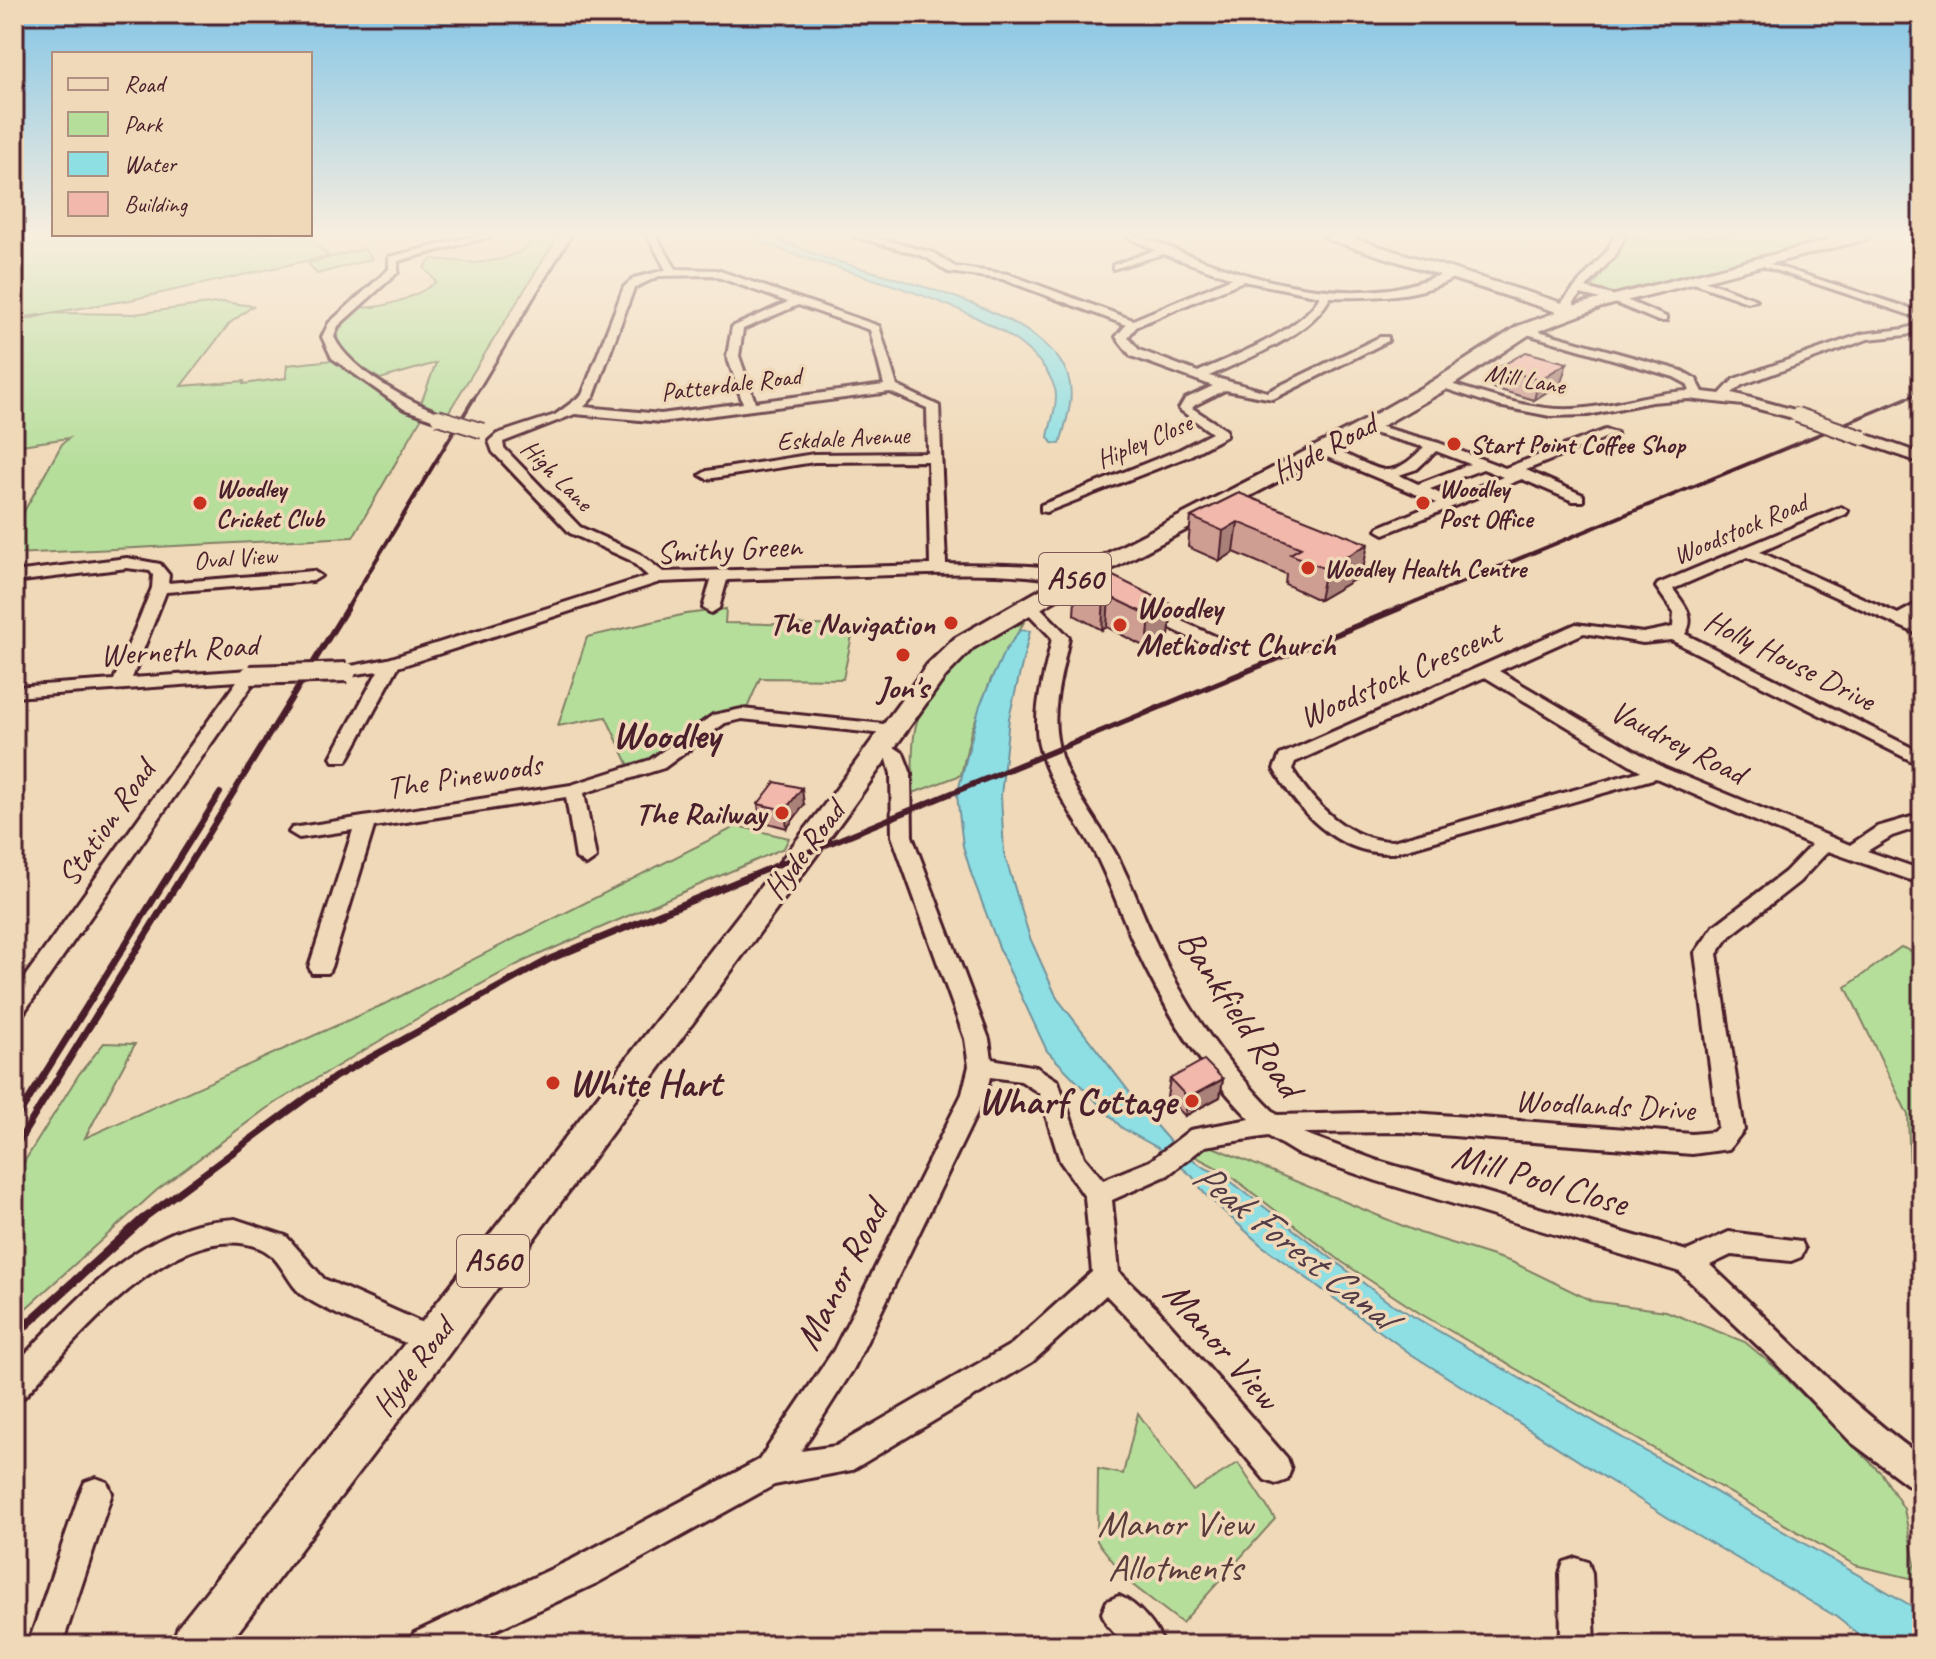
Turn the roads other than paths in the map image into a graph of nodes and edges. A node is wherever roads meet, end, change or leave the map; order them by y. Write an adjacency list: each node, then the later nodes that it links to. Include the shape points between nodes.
1 (346, 313): 26 (street, High Lane, bridge, via 328,337 336,355 409,406)
2 (619, 313): 23 (street, via 588,396)
3 (770, 313): 22 (street, via 738,327 733,336 737,377)
4 (834, 313): 19 (street, via 875,328)
5 (1105, 313): 11 (street)
6 (1158, 313): 11 (street)
7 (1312, 313): 15 (street, via 1271,342)
8 (1565, 313): 13 (main road, Hyde Road / A560)
9 (1649, 313): 10 (street)
10 (1662, 319)
11 (1133, 324): 15 (street, via 1122,337 1135,353)
12 (1922, 326): 20 (street, via 1866,336)
13 (1524, 330): 16 (street, Mill Lane, via 1653,365); 17 (main road, Hyde Road / A560)
14 (1384, 339): 18 (street, via 1269,396)
15 (1200, 376): 18 (street)
16 (1692, 382): 20 (street, Mill Lane); 21 (street)
17 (1440, 385): 21 (street, Mill Lane, via 1546,412 1593,411 1648,398); 24 (main road, Hyde Road / A560)
18 (1224, 386): 38 (street, Hipley Close, via 1185,409 1221,433)
19 (891, 388): 22 (street, Patterdale Road); 29 (street, via 933,406)
20 (1729, 392): 21 (street, Mill Lane); 30 (street, Mill Lane, bridge)
21 (1698, 395)
22 (751, 407): 23 (street, Patterdale Road, via 661,418)
23 (575, 410): 26 (street)
24 (1367, 427): 27 (street); 28 (main road, Hyde Road / A560)
25 (1610, 433): 32 (street)
26 (502, 437): 46 (street, High Lane, via 496,441 498,449 575,530 635,557)
27 (1434, 446): 31 (street); 34 (street, via 1412,466)
28 (1322, 452): 34 (street); 47 (main road, Hyde Road / A560)
29 (933, 457): 33 (street, Eskdale Avenue, via 814,458); 42 (street)
30 (1922, 459)
31 (1484, 464): 32 (street); 35 (street)
32 (1518, 472): 36 (street); 37 (street)
33 (707, 475)
34 (1387, 475): 35 (street)
35 (1417, 489): 37 (street)
36 (1578, 498)
37 (1448, 503): 40 (street)
38 (1046, 508)
39 (1841, 511): 41 (street, Woodstock Road)
40 (1384, 530)
41 (1748, 552): 54 (street); 56 (street, Woodstock Road, via 1664,587 1682,613 1681,629)
42 (938, 569): 43 (street, Smithy Green); 47 (street, Smithy Green)
43 (720, 575): 46 (street, Smithy Green); 53 (street)
44 (313, 576): 48 (street, Oval View, via 288,586)
45 (14, 577): 48 (street, via 127,563 155,567)
46 (659, 577): 58 (street, Smithy Green)
47 (1079, 577): 49 (street, Smithy Green); 51 (main road, Hyde Road / A560)
48 (160, 588): 62 (street)
49 (1106, 590)
50 (1133, 604): 57 (street)
51 (1029, 605): 64 (main road, Hyde Road / A560, via 964,643 936,671); 79 (street, Bankfield Road, via 1061,637 1047,706 1052,760 1108,859 1181,1011 1235,1089)
52 (1922, 606): 54 (street)
53 (711, 608)
54 (1899, 620): 55 (street)
55 (1922, 631)
56 (1674, 635): 59 (street, Woodstock Crescent, via 1643,638 1582,628); 66 (street, Holly House Drive)
57 (1215, 643)
58 (391, 664): 60 (street, Smithy Green); 65 (street)
59 (1485, 670): 67 (street, Vaudrey Road); 67 (street, Woodstock Crescent, via 1287,759 1283,769 1291,784 1344,837 1368,846 1393,847)
60 (347, 672): 61 (street, Werneth Road, bridge)
61 (250, 675): 62 (street, Werneth Road); 77 (street, Station Road)
62 (121, 683): 63 (street, Werneth Road)
63 (14, 692)
64 (887, 738): 68 (street, The Pinewoods, via 793,718 742,714 719,719 657,764); 78 (street, Manor Road, via 901,774 902,836 977,1039); 84 (main road, Hyde Road / A560)
65 (340, 757)
66 (1922, 760)
67 (1657, 772): 72 (street, Vaudrey Road)
68 (574, 790): 70 (street, The Pinewoods); 74 (street, The Pinewoods)
69 (1922, 820): 73 (street, via 1879,833)
70 (365, 825): 71 (street, The Pinewoods); 76 (street, The Pinewoods)
71 (299, 832)
72 (1824, 843): 73 (street, Vaudrey Road); 79 (street, Woodlands Drive, via 1792,877 1722,931 1706,953 1731,1130 1720,1142 1401,1122)
73 (1853, 854): 75 (street, Vaudrey Road)
74 (586, 858)
75 (1922, 877)
76 (320, 967)
77 (14, 1009)
78 (981, 1066): 80 (street, via 1027,1073 1049,1088 1073,1161); 87 (street, Manor Road, via 974,1094 844,1359)
79 (1273, 1127): 80 (street, Bankfield Road, via 1199,1137 1159,1168); 82 (street, Mill Pool Close, via 1305,1146 1377,1171)
80 (1098, 1194): 83 (street)
81 (1791, 1249): 82 (street, via 1729,1243)
82 (1689, 1263): 88 (street, via 1862,1432)
83 (1106, 1277): 86 (street, Manor View); 87 (street, via 1022,1353 841,1460)
84 (433, 1341): 85 (street, via 314,1288 285,1250 268,1238 223,1229 177,1241 112,1288); 93 (main road, Hyde Road / A560)
85 (14, 1387)
86 (1276, 1469)
87 (770, 1471): 94 (street, Manor Road, via 585,1571)
88 (1922, 1476)
89 (96, 1493): 92 (street)
90 (1576, 1574): 96 (street)
91 (1119, 1613): 95 (street)
92 (45, 1645)
93 (196, 1645)
94 (426, 1645)
95 (1147, 1645)
96 (1578, 1645)

